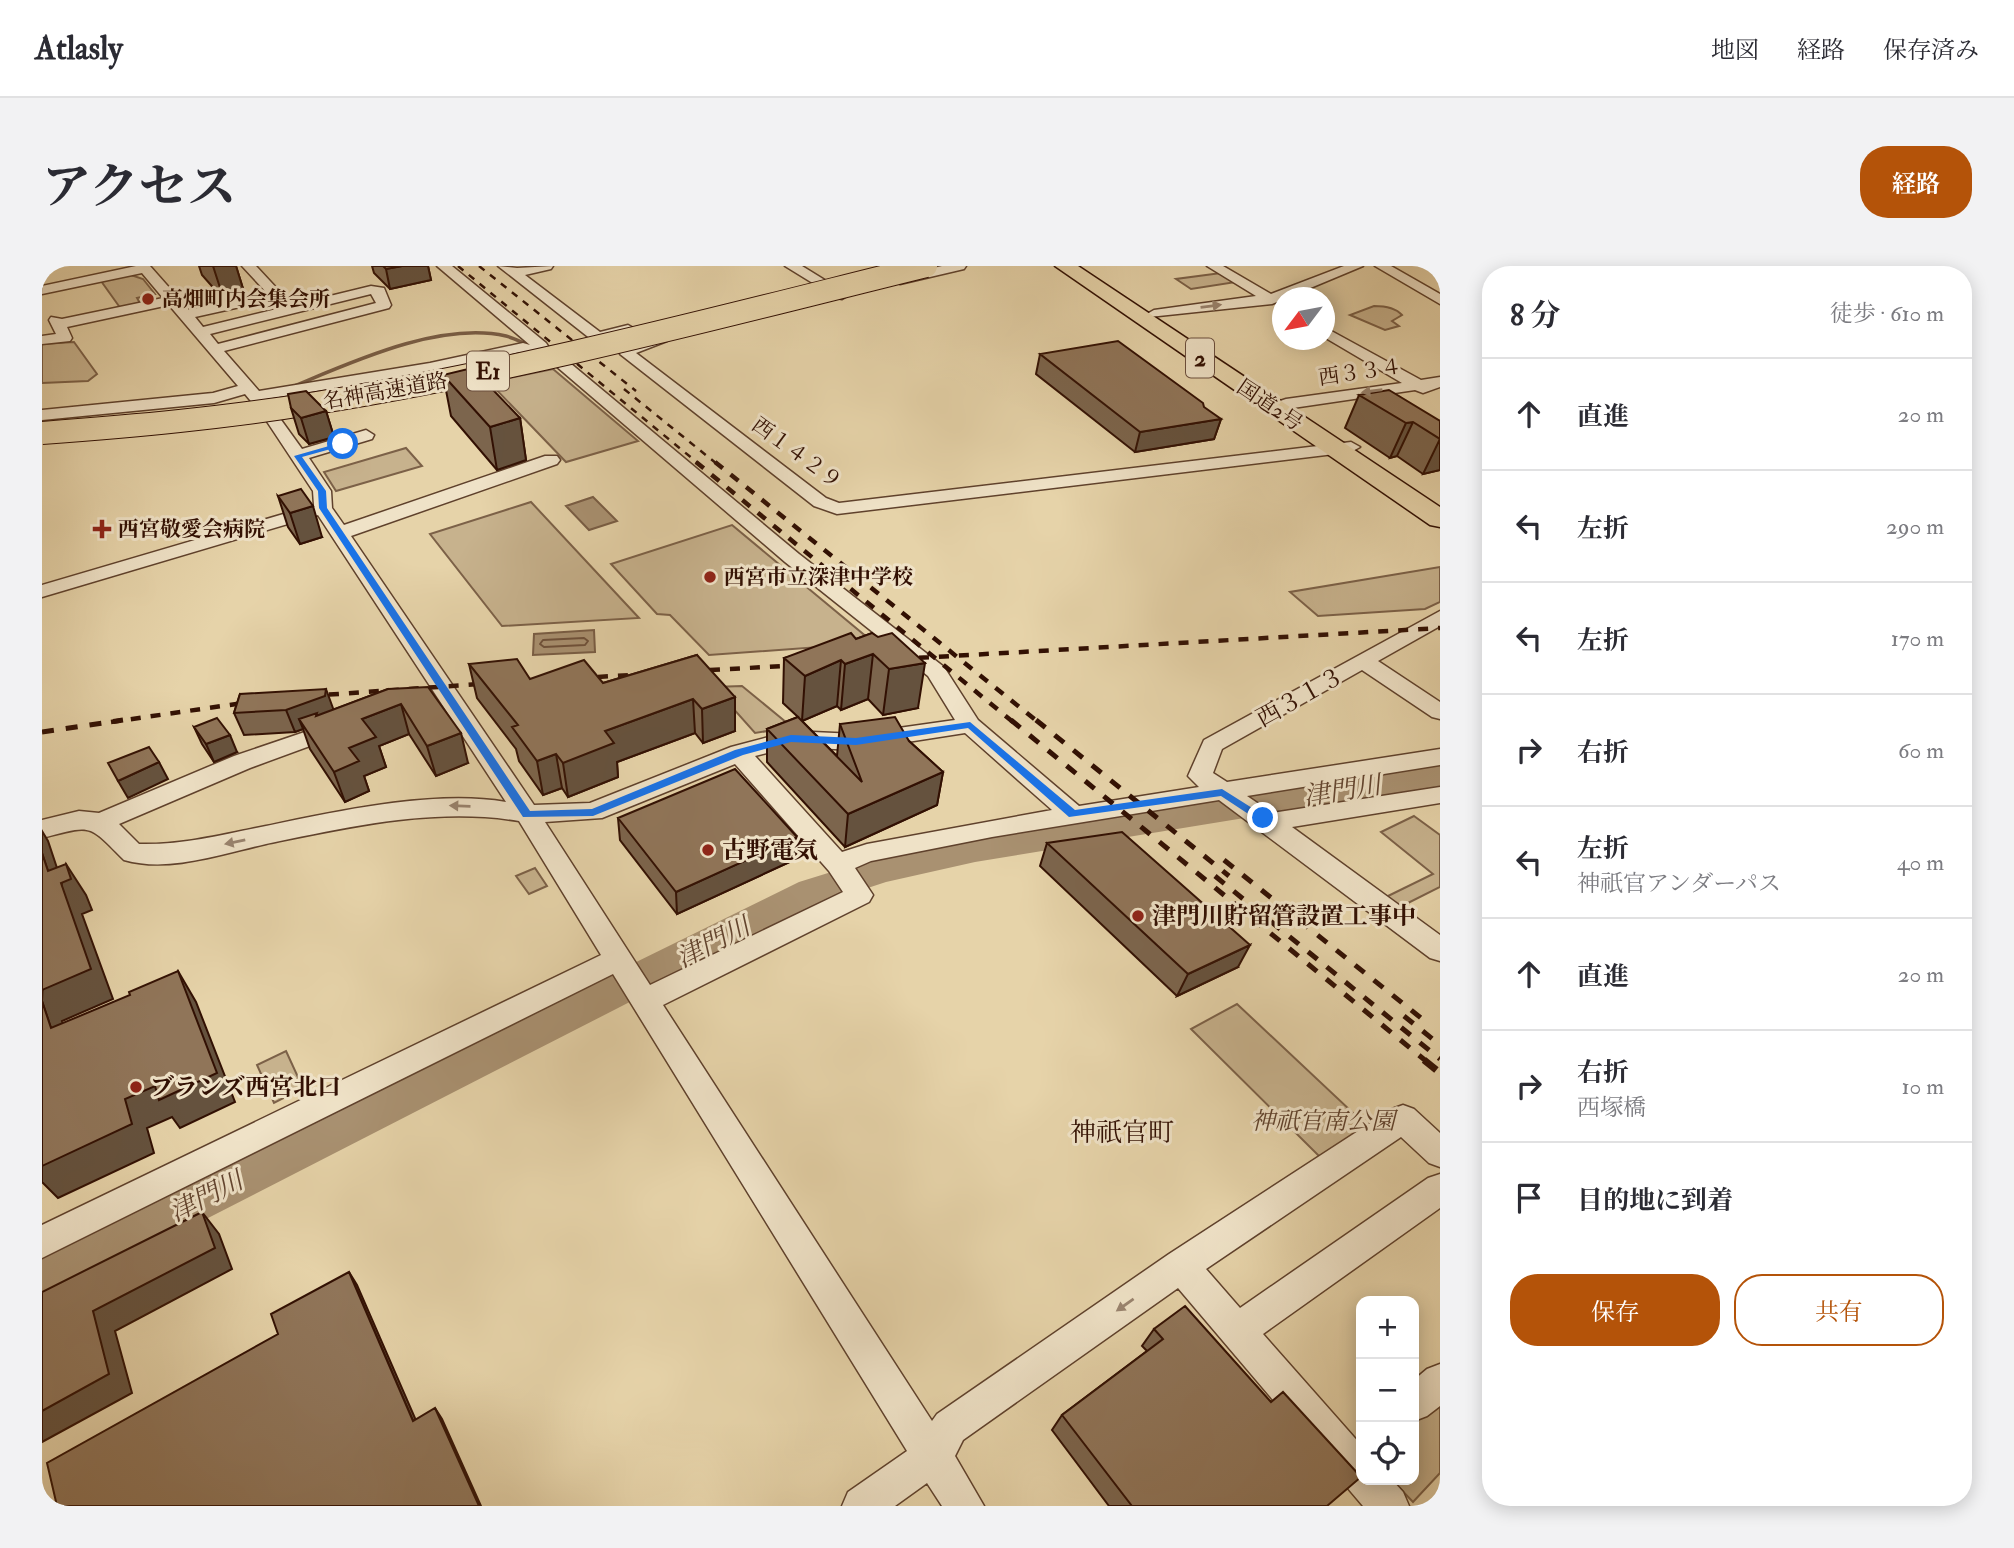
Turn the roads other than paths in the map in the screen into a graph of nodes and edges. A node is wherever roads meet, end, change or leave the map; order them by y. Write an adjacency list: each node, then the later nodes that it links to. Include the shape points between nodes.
1 (249, 266): 28 (street, via 276,295)
2 (444, 266): 35 (street, via 541,346)
3 (546, 266): 16 (street)
4 (792, 266): 19 (street)
5 (881, 266): 19 (street)
6 (898, 266): 46 (highway, 名神高速道路 / E1, via 426,375 185,412)
7 (926, 266): 47 (highway, 名神高速道路 / E1, bridge, via 559,356 428,383 293,407)
8 (959, 266): 21 (street, 西１４２９)
9 (1065, 266): 49 (highway, 国道2号 / 2)
10 (1082, 266): 27 (highway, 国道2号 / 2)
11 (1248, 266): 17 (street)
12 (1312, 266): 18 (street)
13 (1356, 266): 18 (street)
14 (1382, 266): 25 (street)
15 (151, 267): 20 (street); 23 (street)
16 (510, 270): 19 (street, via 597,337)
17 (1220, 270): 22 (street)
18 (1336, 274): 22 (street)
19 (819, 282): 21 (street)
20 (42, 290): 29 (street)
21 (842, 295): 49 (street, 西１４２９, via 637,345 629,348 628,354 820,502 837,509)
22 (1269, 299): 24 (street); 27 (street, one-way to 22)
23 (173, 300): 28 (street); 29 (street)
24 (1272, 300)
25 (1440, 300)
26 (284, 312): 30 (street); 30 (street, via 379,291 384,306); 31 (street)
27 (1154, 314): 43 (highway, 国道2号 / 2)
28 (187, 315): 31 (street)
29 (58, 324): 33 (street, via 65,338)
30 (303, 327): 34 (street)
31 (201, 332): 34 (street)
32 (1335, 337): 40 (street)
33 (42, 340)
34 (216, 349): 41 (street)
35 (525, 349): 36 (street); 37 (street)
36 (452, 363): 38 (street); 38 (street, via 442,352 423,353)
37 (543, 364): 44 (street, via 444,386); 63 (street, via 559,361 792,558 936,672)
38 (369, 379): 41 (street)
39 (1440, 382): 40 (street, 西３３４)
40 (1417, 385): 42 (street); 43 (street, 西３３４, one-way to 43)
41 (253, 392): 44 (street); 45 (street)
42 (1440, 398)
43 (1286, 404): 49 (highway, 国道2号 / 2)
44 (270, 414): 50 (street)
45 (42, 415)
46 (42, 424)
47 (42, 433)
48 (366, 435): 50 (street)
49 (1343, 448): 52 (highway, 国道2号 / 2); 54 (highway, 国道2号 / 2)
50 (298, 456): 53 (street, via 322,491)
51 (551, 460): 55 (street)
52 (1440, 505)
53 (323, 508): 55 (street); 56 (street)
54 (1440, 519)
55 (340, 533): 59 (street)
56 (42, 591)
57 (1440, 617): 58 (street, 西３１３)
58 (1364, 662): 61 (street); 66 (street, 西３１３, via 1212,745 1200,776)
59 (454, 705): 60 (street); 69 (street)
60 (428, 707)
61 (1440, 712)
62 (363, 719): 71 (street, via 242,762)
63 (970, 725): 64 (street, via 856,742 791,738); 68 (street)
64 (739, 753): 69 (street, via 593,812); 73 (street)
65 (1440, 757): 66 (street)
66 (1227, 795): 68 (street, via 1178,797); 70 (street)
67 (1440, 795): 70 (street)
68 (1084, 812): 73 (street, via 920,841)
69 (527, 814): 71 (street, one-way to 71, via 444,806 174,854 133,853); 75 (street)
70 (1266, 820): 74 (street)
71 (101, 822): 72 (street, via 79,820)
72 (42, 829)
73 (838, 864): 75 (street, via 860,895)
74 (1440, 950)
75 (632, 980): 78 (street); 83 (street)
76 (1440, 1153): 79 (street, via 1403,1118)
77 (1440, 1189): 80 (street)
78 (42, 1242)
79 (1181, 1266): 80 (street); 83 (street, one-way to 83, via 950,1427)
80 (1237, 1331): 84 (street)
81 (1440, 1382): 82 (street)
82 (1419, 1399)
83 (934, 1455): 86 (street); 87 (street)
84 (1356, 1461)
85 (1374, 1485): 88 (street)
86 (862, 1506)
87 (964, 1506)
88 (1389, 1506)

